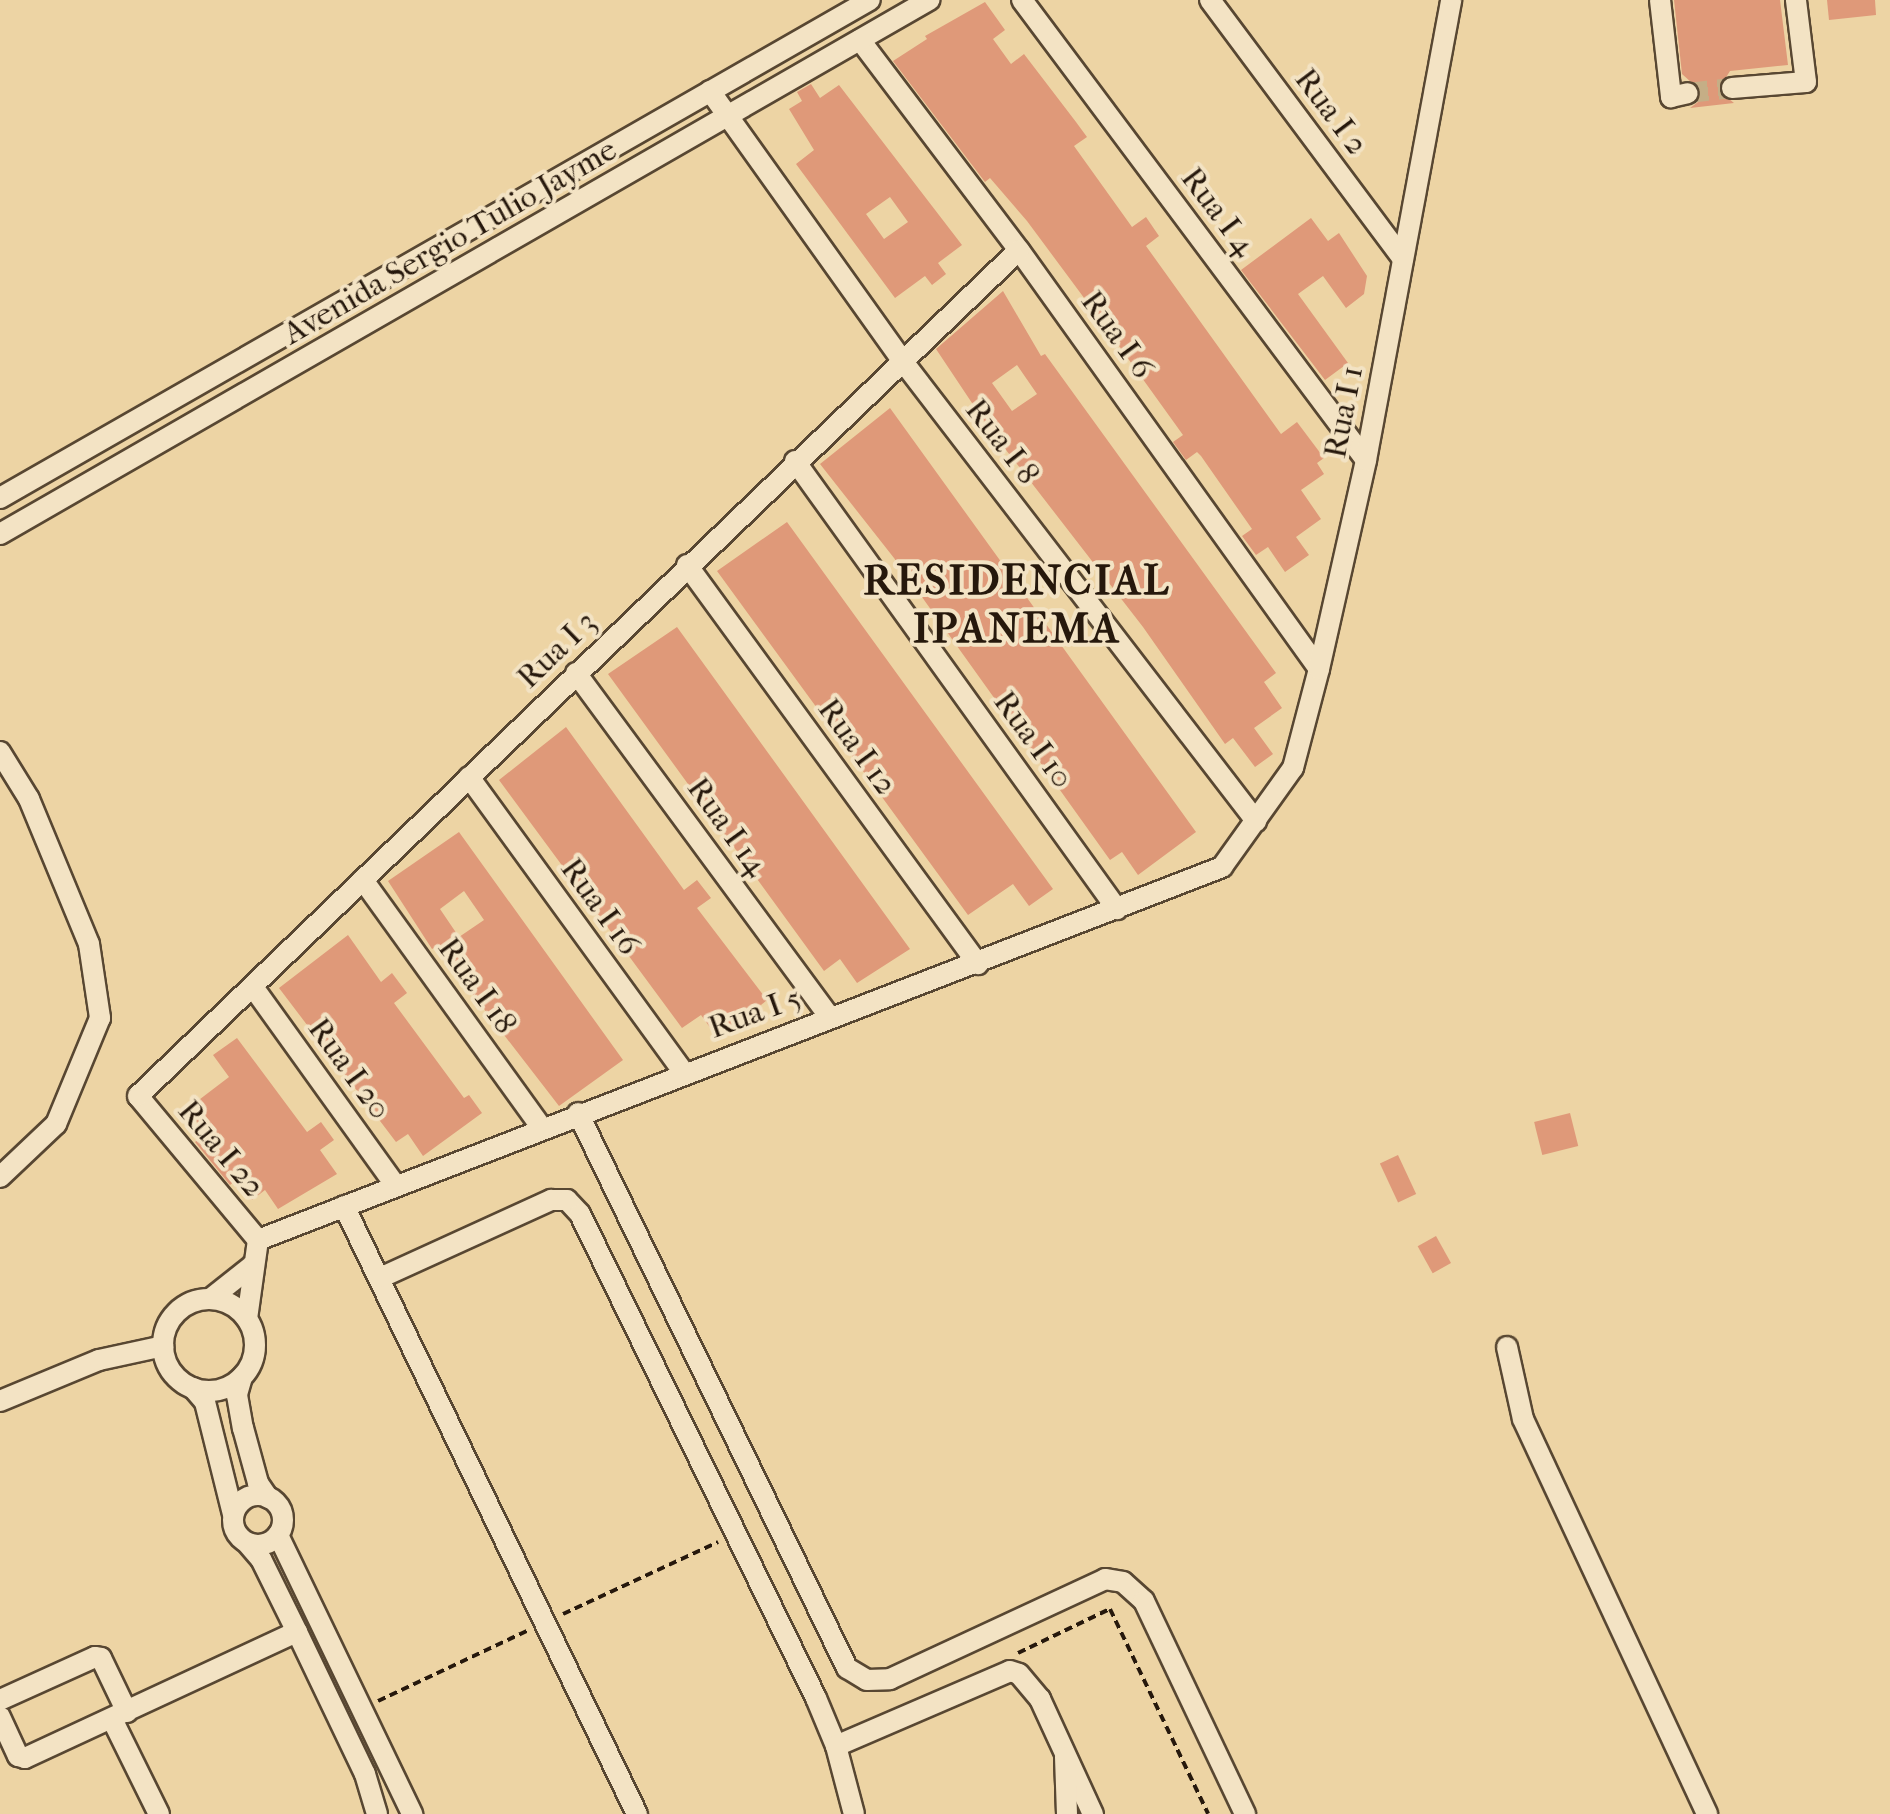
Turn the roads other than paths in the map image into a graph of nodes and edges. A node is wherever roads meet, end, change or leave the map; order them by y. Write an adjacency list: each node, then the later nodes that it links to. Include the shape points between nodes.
1 (870, 0): 10 (street, Avenida Sergio Tulio Jayme)
2 (929, 0): 8 (street, Avenida Sergio Tulio Jayme)
3 (1022, 0): 16 (street, Rua I 4)
4 (1210, 0): 14 (street, Rua I 2)
5 (1451, 0): 14 (street, Rua I 1)
6 (1660, 0): 11 (street, via 1672,96)
7 (1796, 0): 9 (street, via 1806,82)
8 (860, 40): 12 (street, Avenida Sergio Tulio Jayme); 13 (street, Rua I 6)
9 (1732, 88)
10 (710, 91): 12 (street, Rua I 8); 18 (street, Avenida Sergio Tulio Jayme)
11 (1688, 93)
12 (728, 118): 15 (street, Rua I 8); 19 (street, Avenida Sergio Tulio Jayme)
13 (1019, 250): 15 (street, Rua I 3); 21 (street, Rua I 6)
14 (1403, 259): 16 (street, Rua I 1)
15 (901, 359): 17 (street, Rua I 3); 25 (street, Rua I 8)
16 (1366, 460): 21 (street, Rua I 1)
17 (794, 461): 20 (street, Rua I 3); 27 (street, Rua I 10)
18 (0, 498)
19 (0, 534)
20 (687, 566): 22 (street, Rua I 3); 28 (street, Rua I 12)
21 (1319, 669): 25 (street, Rua I 1, via 1293,768)
22 (576, 673): 24 (street, Rua I 3); 30 (street, Rua I 14)
23 (0, 752): 35 (street, via 30,798 90,944 100,1018 56,1124)
24 (469, 777): 26 (street, Rua I 3); 31 (street, Rua I 16)
25 (1256, 822): 27 (street, Rua I 5, via 1222,867)
26 (363, 880): 29 (street, Rua I 3); 34 (street, Rua I 18)
27 (1117, 909): 28 (street, Rua I 5)
28 (978, 964): 30 (street, Rua I 5)
29 (253, 987): 32 (street, Rua I 3); 36 (street, Rua I 20)
30 (830, 1017): 31 (street, Rua I 5)
31 (684, 1072): 33 (street, Rua I 5)
32 (138, 1096): 38 (street, Rua I 22)
33 (578, 1113): 34 (street, Rua I 5); 65 (street, via 847,1668 866,1680 890,1680 1105,1580 1124,1582 1144,1601)
34 (542, 1127): 36 (street, Rua I 5)
35 (0, 1177)
36 (396, 1186): 37 (street, Rua I 5)
37 (344, 1206): 38 (street, Rua I 5); 40 (street)
38 (258, 1240): 39 (street)
39 (252, 1266): 41 (street); 42 (street)
40 (382, 1277): 56 (street, via 552,1200 567,1200 589,1232); 61 (street)
41 (210, 1299): 42 (street, via 232,1305); 43 (street, via 174,1316)
42 (247, 1319): 45 (street, via 255,1349)
43 (164, 1346): 46 (street, via 175,1375); 47 (street, via 87,1364)
44 (1508, 1347): 66 (street, via 1523,1419)
45 (242, 1378): 46 (street, via 213,1391); 48 (street, via 237,1395 243,1428)
46 (192, 1388): 49 (street, via 205,1402)
47 (0, 1401)
48 (268, 1498): 49 (street, via 251,1496); 50 (street, via 280,1510)
49 (233, 1514): 51 (street, via 235,1531)
50 (278, 1535): 51 (street, via 264,1545); 60 (street)
51 (247, 1543): 52 (street)
52 (297, 1632): 54 (street); 59 (street)
53 (0, 1700): 54 (street, via 95,1657 101,1658)
54 (119, 1716): 55 (street, via 25,1758); 58 (street)
55 (0, 1717)
56 (836, 1746): 57 (street, via 999,1672 1027,1682); 62 (street)
57 (1065, 1755): 63 (street); 64 (street)
58 (159, 1814)
59 (378, 1814)
60 (412, 1814)
61 (637, 1814)
62 (854, 1814)
63 (1067, 1814)
64 (1093, 1814)
65 (1245, 1814)
66 (1707, 1814)

